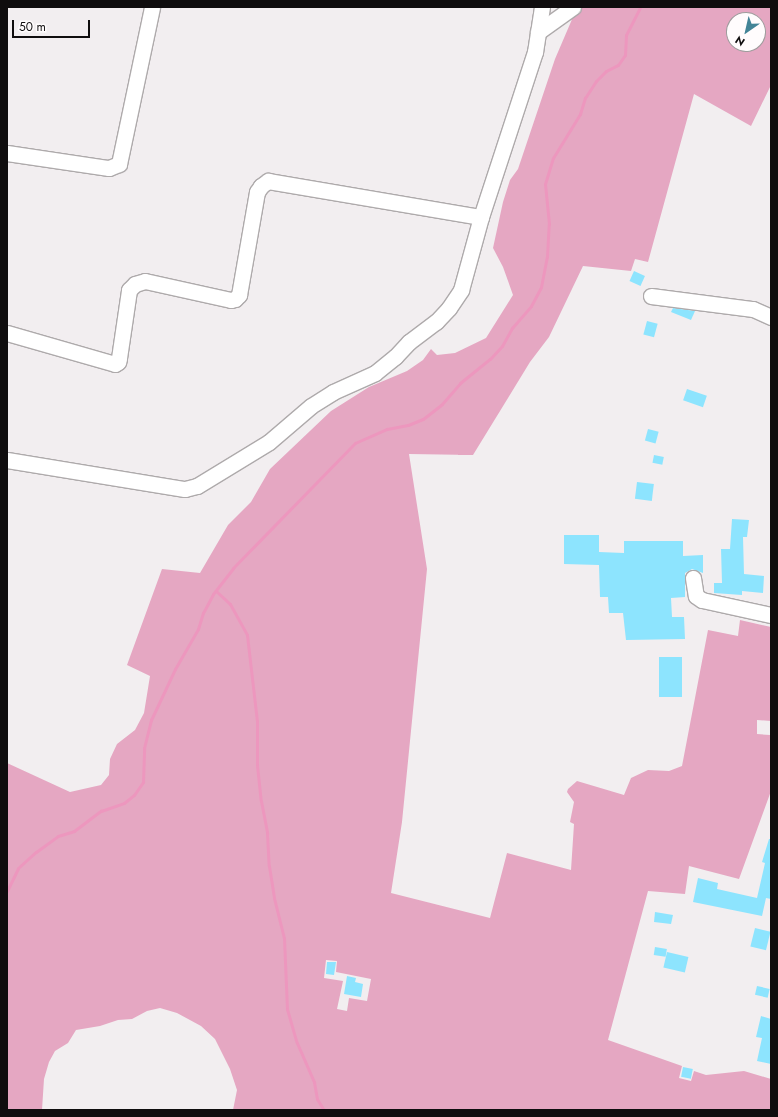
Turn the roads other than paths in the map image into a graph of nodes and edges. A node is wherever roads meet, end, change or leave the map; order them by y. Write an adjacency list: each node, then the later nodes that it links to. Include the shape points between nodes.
1 (152, 7): 5 (street, via 119,164 109,168)
2 (542, 7): 4 (street)
3 (573, 7): 4 (street)
4 (538, 32): 6 (street, via 535,52)
5 (7, 153)
6 (482, 217): 9 (street, via 268,181 257,192 239,295 235,299 145,281 136,284 129,290 119,358 115,364); 10 (street, via 461,290 436,322 375,373 333,392 311,406 269,442 197,486 185,490)
7 (651, 296): 8 (street, via 753,309)
8 (771, 317)
9 (7, 333)
10 (8, 459)
11 (693, 578): 12 (street, via 696,596 702,600)
12 (771, 615)

